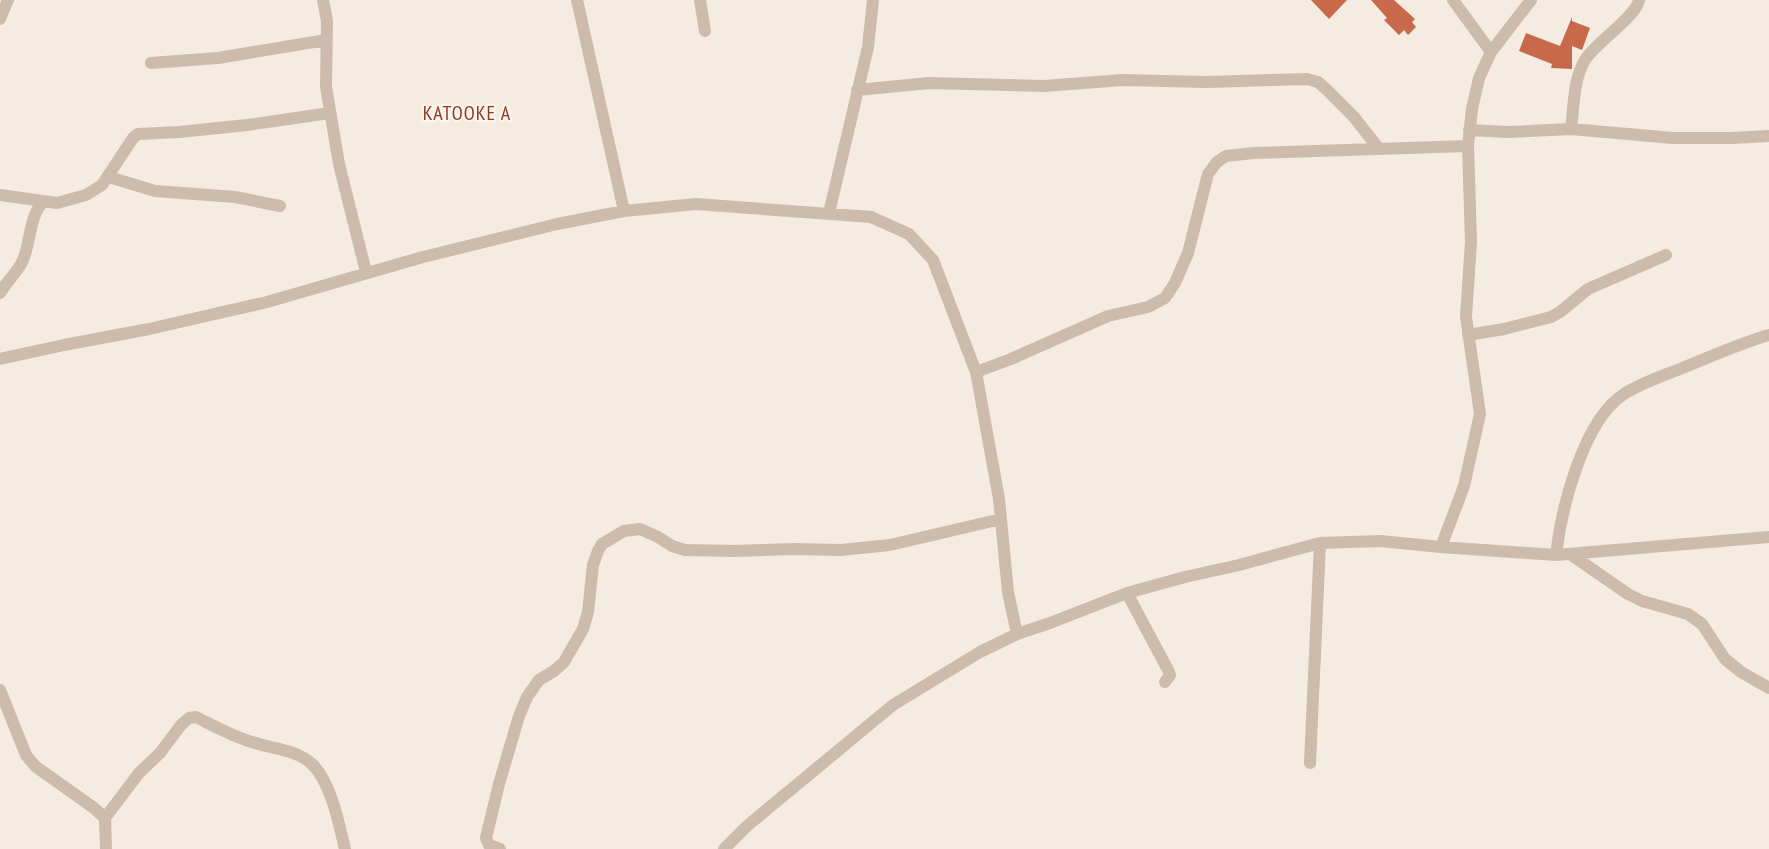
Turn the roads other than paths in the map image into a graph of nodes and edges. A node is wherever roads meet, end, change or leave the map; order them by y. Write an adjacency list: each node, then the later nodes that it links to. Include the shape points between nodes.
1 (8, 0): 9 (street)
2 (323, 0): 11 (street)
3 (700, 0): 10 (street)
4 (873, 0): 14 (street, via 868,47)
5 (1453, 0): 12 (street)
6 (1531, 0): 12 (street)
7 (1639, 0): 16 (street, via 1635,9 1584,61 1577,76)
8 (579, 1): 25 (street)
9 (0, 19)
10 (706, 31)
11 (326, 40): 13 (street, via 218,58); 15 (street, via 326,87)
12 (1491, 52): 17 (street, via 1479,78)
13 (151, 63)
14 (857, 90): 20 (street, via 929,83 1044,86 1123,80 1307,79 1318,82 1327,90); 26 (street)
15 (330, 112): 21 (street, via 247,125 138,134); 28 (street, via 339,164)
16 (1571, 129): 17 (street); 18 (street, via 1673,138)
17 (1469, 130): 19 (street)
18 (1769, 136)
19 (1468, 146): 20 (street); 30 (street, via 1471,242 1466,317)
20 (1379, 149): 33 (street, via 1226,156 1208,174 1188,253 1166,298 1148,307 1108,316)
21 (109, 177): 23 (street, via 86,195 57,203); 24 (street, via 155,192 235,197)
22 (0, 195): 23 (street)
23 (43, 202): 29 (street, via 28,236 21,264)
24 (280, 206)
25 (624, 211): 26 (street, via 696,204); 28 (street, via 557,224)
26 (829, 213): 33 (street, via 871,217 909,234 933,260)
27 (1666, 254): 30 (street, via 1588,289 1551,317)
28 (366, 272): 32 (street, via 267,302)
29 (0, 293)
30 (1468, 335): 37 (street, via 1480,414 1464,486)
31 (1769, 335): 39 (street, via 1740,343 1665,374 1624,394 1608,410 1576,466)
32 (0, 359)
33 (976, 372): 34 (street)
34 (1001, 519): 41 (street, via 1008,592); 49 (street, via 890,545 841,550 685,550 640,529 624,531 602,544 593,565 584,628 564,662 539,680 519,716 486,838 489,845)
35 (1769, 537): 38 (street)
36 (1320, 543): 37 (street, via 1380,540); 40 (street); 45 (street)
37 (1441, 548): 39 (street)
38 (1570, 554): 39 (street); 43 (street, via 1628,594 1688,614 1702,624 1725,658 1741,672)
39 (1556, 555)
40 (1127, 593): 41 (street); 42 (street, via 1170,674)
41 (1017, 634): 50 (street, via 980,652 893,705 747,826)
42 (1165, 682)
43 (1769, 688)
44 (0, 690): 46 (street, via 26,755)
45 (1310, 763)
46 (105, 818): 47 (street); 48 (street, via 181,725 196,717 255,744 296,753 313,764 329,790)
47 (106, 849)
48 (345, 849)
49 (500, 849)
50 (724, 849)

